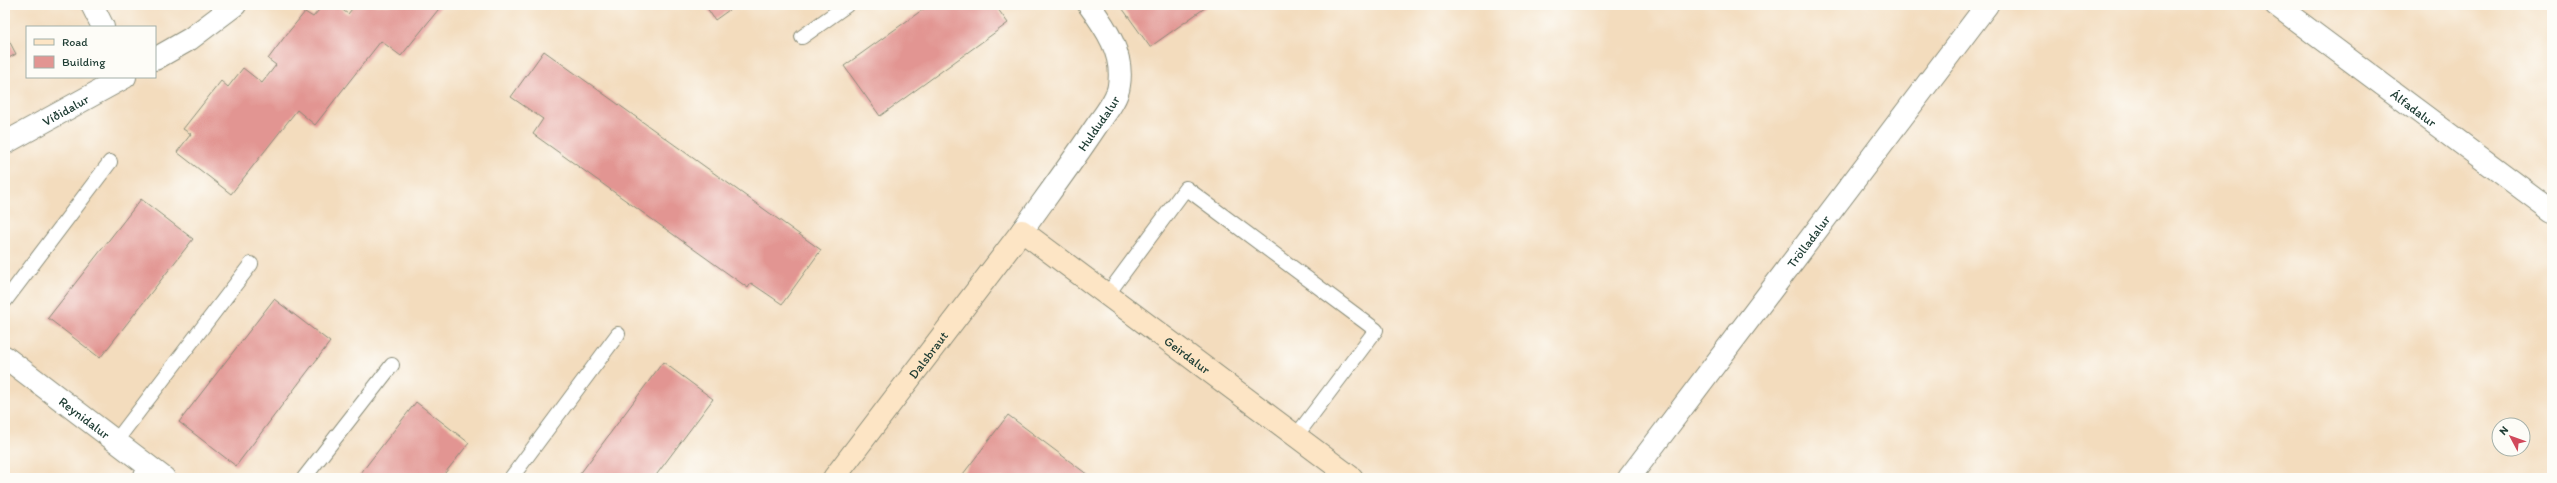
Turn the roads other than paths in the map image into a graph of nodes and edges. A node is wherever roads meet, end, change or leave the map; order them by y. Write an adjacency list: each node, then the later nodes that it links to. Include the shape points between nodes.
1 (92, 5): 7 (street)
2 (235, 5): 9 (street)
3 (847, 5): 8 (lane)
4 (1089, 5): 14 (street, Huldudalur, via 1110,34 1118,61 1119,86 1108,109 1082,148)
5 (1987, 5): 28 (street, Trölladalur)
6 (2276, 5): 13 (street, Álfadalur)
7 (102, 26)
8 (802, 37)
9 (156, 59)
10 (123, 78): 11 (street, Víðidalur)
11 (5, 143)
12 (110, 162): 17 (lane)
13 (2552, 211)
14 (1022, 231): 16 (street, Geirdalur); 26 (street, Dalsbraut)
15 (250, 264): 22 (lane)
16 (1107, 295): 21 (street, Geirdalur); 21 (lane, via 1186,188 1376,330)
17 (5, 301)
18 (618, 334): 25 (lane)
19 (5, 357): 22 (street, Reynidalur)
20 (392, 365): 24 (lane)
21 (1296, 436): 27 (street, Geirdalur)
22 (116, 441): 23 (street, Reynidalur)
23 (151, 474)
24 (304, 478)
25 (511, 478)
26 (834, 478)
27 (1352, 478)
28 (1629, 478)

